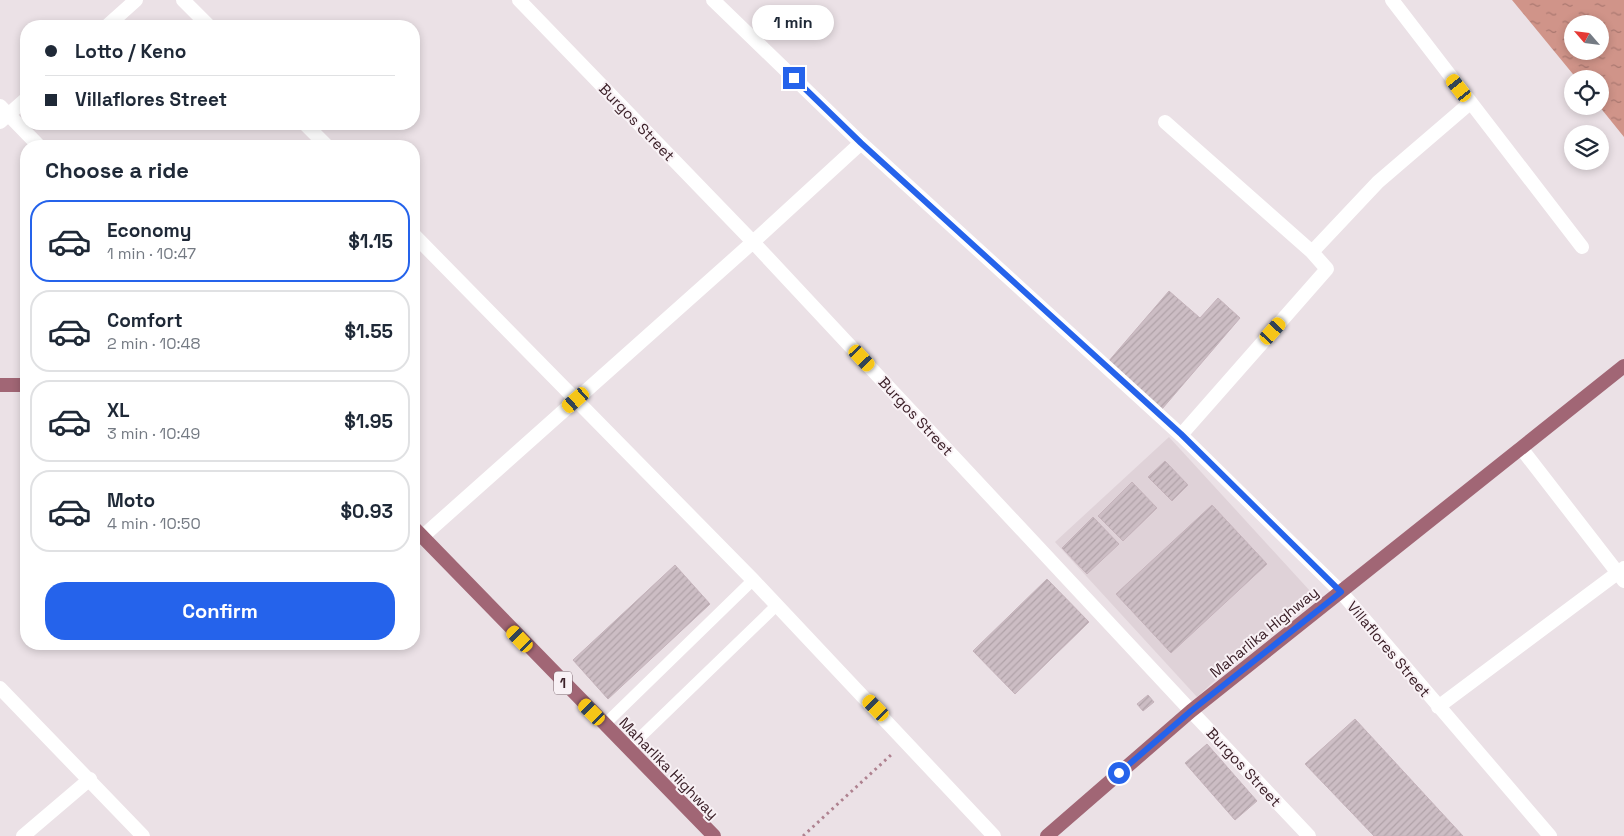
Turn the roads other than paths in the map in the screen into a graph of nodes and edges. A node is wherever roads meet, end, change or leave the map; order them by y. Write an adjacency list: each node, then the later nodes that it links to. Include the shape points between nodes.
1 (136, 0): 6 (street)
2 (183, 0): 7 (street)
3 (519, 0): 17 (street, Burgos Street)
4 (713, 0): 15 (street, Villaflores Street)
5 (1392, 0): 9 (street)
6 (114, 20)
7 (203, 20)
8 (20, 103): 10 (street)
9 (1470, 103): 18 (street); 19 (street, via 1378,182)
10 (3, 115): 13 (street)
11 (1165, 122): 19 (street)
12 (310, 130): 14 (street)
13 (31, 140)
14 (321, 140)
15 (861, 143): 17 (street); 24 (street, Villaflores Street)
16 (420, 241): 23 (street)
17 (753, 242): 23 (street); 34 (street, Burgos Street)
18 (1582, 246)
19 (1312, 252): 24 (street, via 1327,269)
20 (1624, 366): 25 (main road, Maharlika Highway)
21 (0, 385): 22 (main road)
22 (20, 385)
23 (576, 400): 26 (street); 29 (street)
24 (1181, 434): 30 (street, Villaflores Street)
25 (1521, 448): 28 (street); 30 (main road, Maharlika Highway)
26 (420, 530)
27 (420, 534): 35 (main road, Maharlika Highway / 1)
28 (1622, 574): 33 (street)
29 (753, 580): 31 (street); 35 (lane)
30 (1341, 592): 33 (street, Villaflores Street); 34 (main road, Maharlika Highway)
31 (777, 605): 36 (lane); 41 (street)
32 (0, 688): 37 (street)
33 (1438, 707): 44 (street, Villaflores Street)
34 (1191, 711): 42 (main road, Maharlika Highway); 43 (street, Burgos Street)
35 (604, 725): 36 (main road, Maharlika Highway / 1)
36 (628, 749): 40 (main road, Maharlika Highway / 1)
37 (90, 779): 38 (street); 39 (street)
38 (23, 836)
39 (143, 836)
40 (714, 836)
41 (994, 836)
42 (1047, 836)
43 (1309, 836)
44 (1550, 836)

